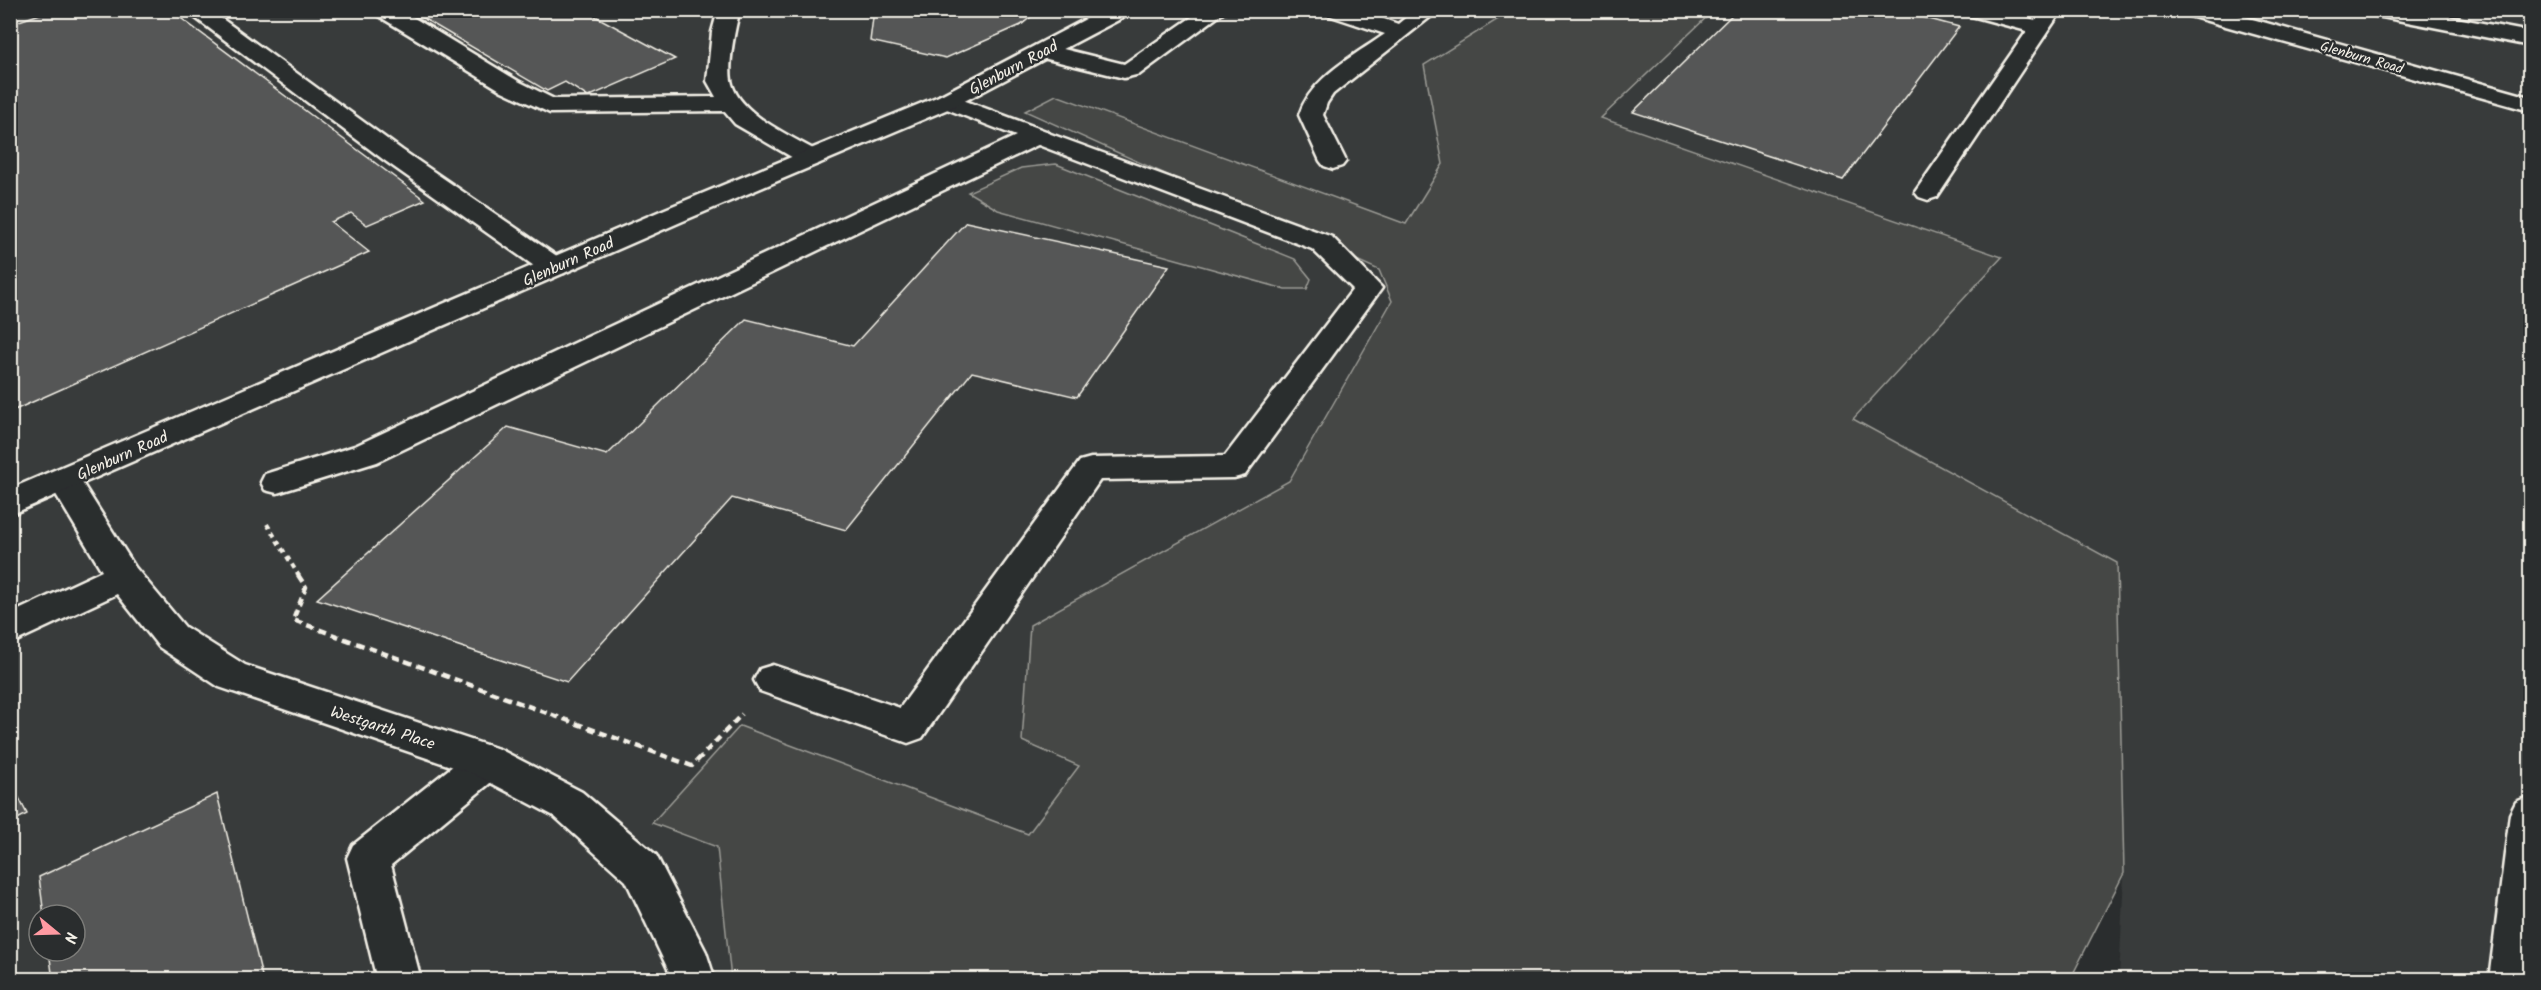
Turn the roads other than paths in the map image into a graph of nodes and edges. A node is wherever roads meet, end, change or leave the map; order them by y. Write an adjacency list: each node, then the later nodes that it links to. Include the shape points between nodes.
1 (195, 10): 22 (street)
2 (385, 10): 16 (street, via 550,106)
3 (729, 10): 16 (street, via 719,81)
4 (1120, 10): 14 (street, Glenburn Road)
5 (1217, 10): 14 (street, via 1124,71)
6 (1336, 10): 12 (street)
7 (1430, 10): 12 (street)
8 (1976, 10): 11 (street)
9 (2194, 10): 17 (street, Glenburn Road)
10 (2377, 10): 13 (street)
11 (2046, 19): 21 (street)
12 (1401, 32): 20 (street, via 1325,89 1315,102 1311,115)
13 (2530, 39)
14 (1042, 51): 15 (street, Glenburn Road)
15 (947, 101): 18 (street); 19 (street, Glenburn Road)
16 (731, 104): 19 (street, via 744,119)
17 (2530, 104)
18 (1037, 136): 24 (street, via 366,454); 28 (street, via 1322,243 1368,288 1234,466 1091,469 908,727)
19 (812, 158): 22 (street, Glenburn Road)
20 (1333, 161)
21 (1928, 192)
22 (554, 267): 23 (street, Glenburn Road)
23 (64, 481): 25 (street, Glenburn Road); 26 (street, Westgarth Place)
24 (277, 482)
25 (10, 503)
26 (123, 576): 27 (street); 29 (street, Westgarth Place, via 172,637 232,676)
27 (10, 630)
28 (773, 680)
29 (487, 762): 31 (street, via 368,858); 32 (street, Westgarth Place, via 568,804 640,868)
30 (2530, 822): 33 (street)
31 (399, 980)
32 (693, 980)
33 (2511, 980)

